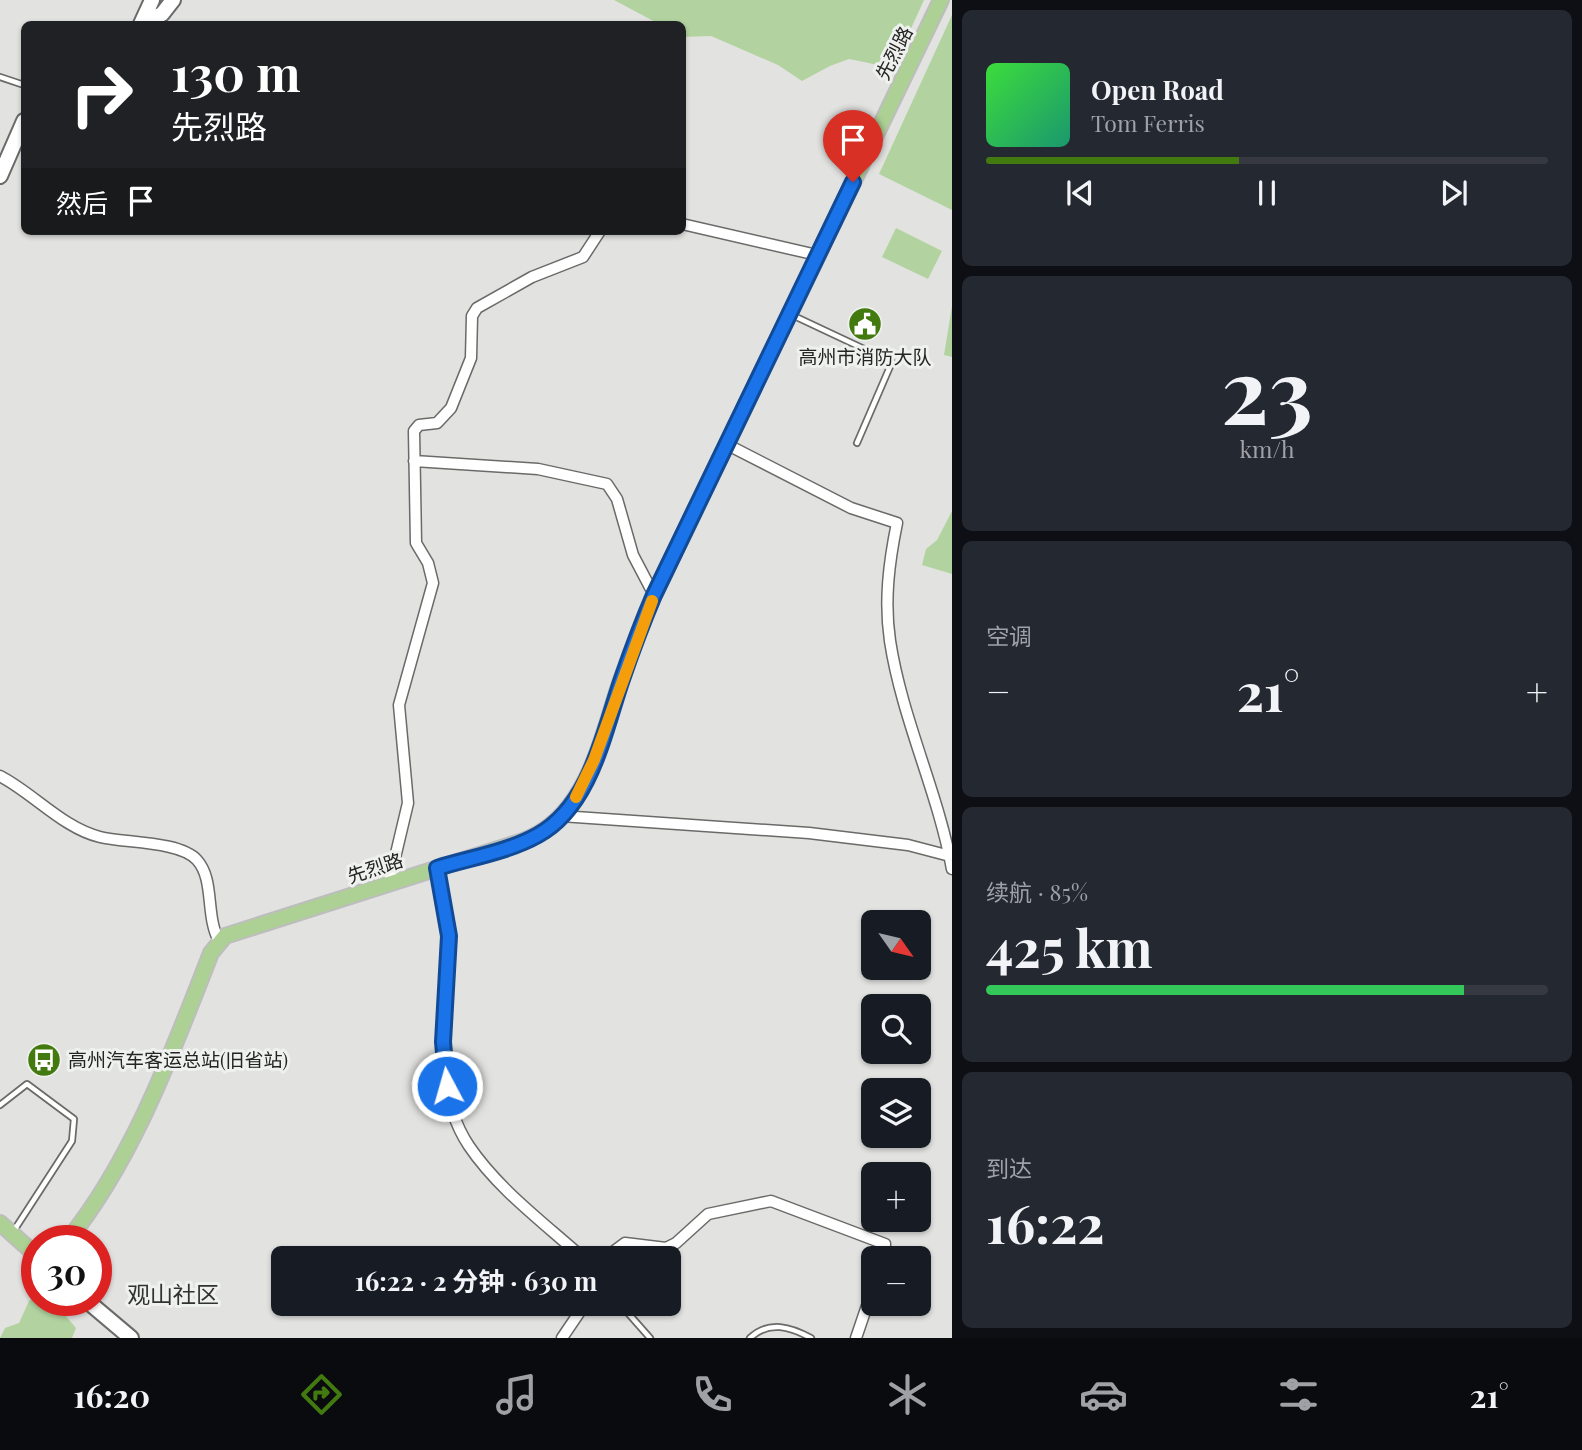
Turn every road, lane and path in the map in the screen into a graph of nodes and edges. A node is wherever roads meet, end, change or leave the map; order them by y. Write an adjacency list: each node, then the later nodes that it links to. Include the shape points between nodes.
1 (152, 0): 4 (main road)
2 (173, 0): 5 (main road)
3 (941, 0): 12 (main road, 先烈路)
4 (142, 21)
5 (147, 21)
6 (0, 77): 7 (lane)
7 (21, 84)
8 (21, 128): 9 (main road)
9 (0, 176)
10 (686, 225): 12 (street)
11 (597, 235): 16 (street, via 583,257 532,277 477,308 472,316 471,358 451,408 438,422 417,426)
12 (817, 255): 13 (main road, 先烈路)
13 (789, 314): 14 (lane, via 892,362); 15 (main road, 先烈路)
14 (857, 443)
15 (726, 444): 17 (main road, 先烈路); 20 (street, via 851,508 897,523 889,562 890,639)
16 (414, 461): 17 (street, via 538,469 607,484 617,499 633,555); 23 (street, via 416,542 433,583 399,705 408,803)
17 (654, 595): 19 (main road, 先烈路, via 594,760 577,797)
18 (0, 776): 24 (street, via 90,834 170,847 196,859 205,873 209,916)
19 (561, 816): 20 (street, via 809,833 908,845); 21 (main road, 先烈路, via 537,836)
20 (951, 857): 22 (street)
21 (437, 868): 23 (main road, 先烈路); 30 (street, via 447,914 444,1066 454,1113 481,1160)
22 (952, 869)
23 (389, 883): 24 (main road, 先烈路, via 232,932)
24 (219, 941): 27 (main road, via 129,1147)
25 (0, 1105): 28 (lane, via 26,1084 74,1119 72,1141)
26 (0, 1223): 28 (main road)
27 (79, 1225)
28 (12, 1233): 29 (main road)
29 (21, 1241)
30 (571, 1246)
31 (621, 1246): 32 (street)
32 (650, 1246)
33 (670, 1246): 34 (street, via 708,1214 771,1201)
34 (885, 1246)
35 (105, 1316): 39 (main road)
36 (577, 1316): 40 (street)
37 (631, 1316): 41 (lane)
38 (864, 1316): 44 (street)
39 (131, 1338)
40 (562, 1338)
41 (650, 1338)
42 (750, 1338): 43 (lane, via 776,1326)
43 (811, 1338)
44 (856, 1338)

